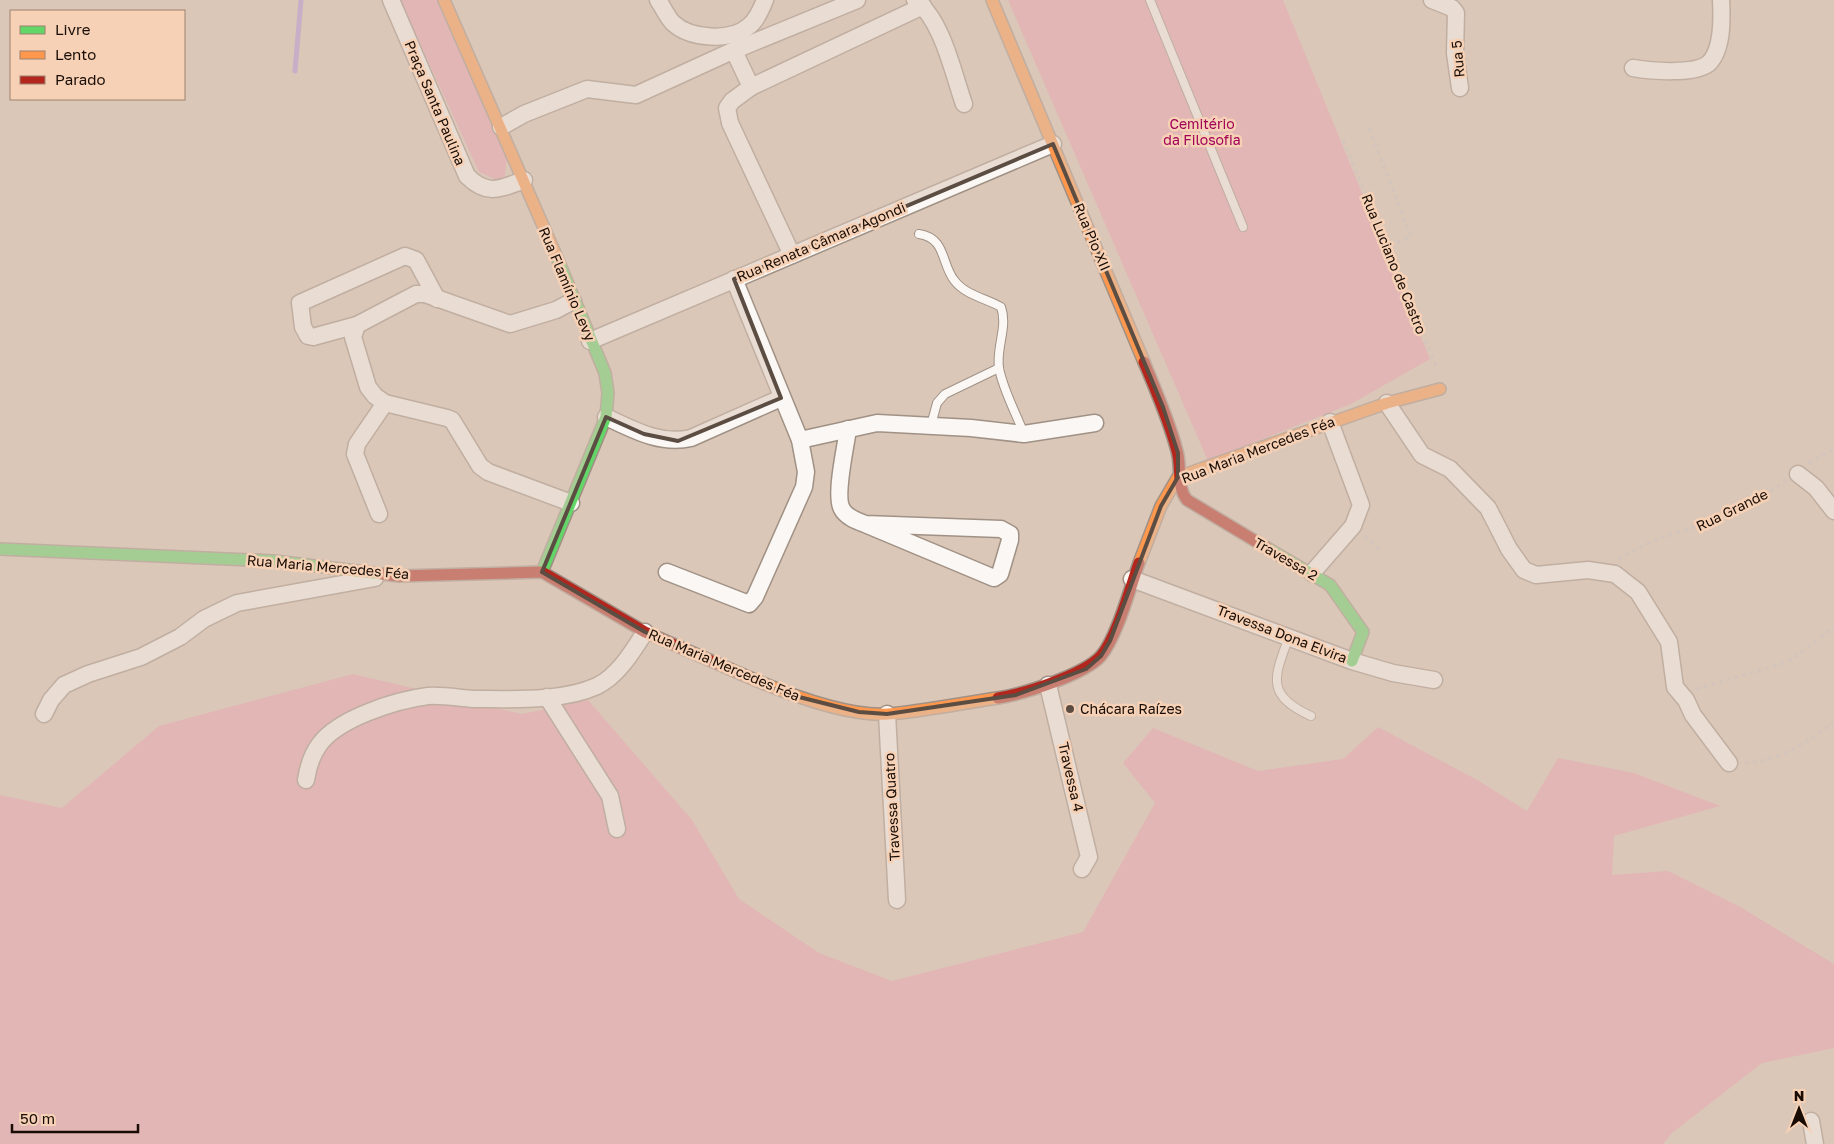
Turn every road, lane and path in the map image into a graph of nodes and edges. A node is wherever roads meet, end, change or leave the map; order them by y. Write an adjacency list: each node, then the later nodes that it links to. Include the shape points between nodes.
1 (391, 0): 20 (street, Praça Santa Paulina, via 467,176 477,186 490,189)
2 (444, 0): 16 (street, Rua Flamínio Levy)
3 (658, 0): 4 (street, via 673,23 688,32 726,36 750,26)
4 (765, 0)
5 (857, 0): 11 (street)
6 (992, 0): 19 (street, Rua Pio XII)
7 (1150, 0): 21 (lane)
8 (1432, 0): 14 (street, Rua 5, via 1456,12 1455,53)
9 (1721, 0): 12 (street, via 1719,35 1715,52 1707,65 1674,71)
10 (919, 3): 13 (street); 15 (street, via 933,18)
11 (734, 51): 13 (street); 16 (street, via 636,95 587,89)
12 (1633, 68)
13 (751, 87): 24 (street, via 728,108 730,124)
14 (1460, 88)
15 (964, 104)
16 (501, 126): 20 (street, Rua Flamínio Levy)
17 (1369, 128): 23 (path, via 1411,237)
18 (1343, 140): 23 (path, Rua Luciano de Castro)
19 (1053, 144): 24 (street, Rua Renata Câmara Agondi); 44 (street, Rua Pio XII, via 1163,407 1178,453)
20 (524, 180): 27 (street, Rua Flamínio Levy)
21 (1243, 227)
22 (919, 234): 30 (lane, via 930,235 937,242 962,290 1001,307 1005,318)
23 (1388, 246): 31 (path, Rua Luciano de Castro, via 1439,373)
24 (792, 255): 25 (street, Rua Renata Câmara Agondi)
25 (734, 279): 29 (street, Rua Renata Câmara Agondi); 32 (street)
26 (437, 299): 27 (street, via 510,324); 28 (street, via 416,294); 28 (street, via 416,260 405,256 300,303 303,327 308,336)
27 (573, 301): 29 (street, Rua Flamínio Levy)
28 (357, 325): 33 (street, via 353,337 368,387)
29 (590, 340): 35 (street, Rua Flamínio Levy, via 605,373 608,392)
30 (999, 368): 38 (lane, via 944,394 937,403); 40 (lane)
31 (1440, 389): 34 (street, Rua Maria Mercedes Féa)
32 (781, 398): 35 (street, via 678,441 665,441 644,434); 41 (street)
33 (385, 403): 45 (street, via 452,420 480,466 488,472); 47 (street, via 357,444 355,454)
34 (1387, 403): 36 (street, Rua Maria Mercedes Féa); 52 (street, via 1422,455 1450,469 1488,508 1524,570 1536,575)
35 (606, 417): 45 (street, Rua Flamínio Levy)
36 (1330, 422): 44 (street, Rua Maria Mercedes Féa); 49 (street, via 1361,505)
37 (1095, 423): 40 (street)
38 (931, 425): 39 (street, via 877,423); 40 (street)
39 (848, 429): 41 (street); 48 (street, via 839,495 841,508 851,518)
40 (1024, 434)
41 (800, 440): 54 (street, via 806,472 804,487 749,604)
42 (1834, 449): 43 (path, Rua Grande, via 1811,460)
43 (1798, 474): 46 (street, via 1816,488); 52 (path, Rua Grande, via 1722,518 1652,541)
44 (1178, 478): 55 (street, Travessa 2, via 1181,492 1195,506); 57 (street, Rua Maria Mercedes Féa, via 1161,506)
45 (571, 503): 53 (street, Rua Flamínio Levy)
46 (1834, 511)
47 (379, 514)
48 (865, 524): 48 (street, via 1001,529 1010,534 1010,540 1000,574 994,578)
49 (1353, 526): 51 (path); 55 (street)
50 (0, 550): 56 (street, Rua Maria Mercedes Féa, via 274,561)
51 (1382, 551)
52 (1592, 570): 64 (street, via 1615,574 1643,599 1669,642)
53 (542, 572): 56 (street, Rua Maria Mercedes Féa); 59 (street, Rua Maria Mercedes Féa)
54 (667, 572)
55 (1312, 573): 61 (street, Travessa 2, via 1337,592 1362,628 1362,638)
56 (399, 576): 66 (street, via 237,603 141,657 64,685)
57 (1132, 579): 60 (street, Travessa Dona Elvira); 63 (street, Rua Maria Mercedes Féa, via 1110,641 1101,656 1086,669)
58 (1834, 627): 64 (path, via 1788,662)
59 (644, 632): 65 (street, via 628,657 598,685); 67 (street, Rua Maria Mercedes Féa, via 787,694 859,712)
60 (1289, 637): 61 (street, Travessa Dona Elvira); 68 (lane, via 1276,673 1280,695)
61 (1352, 661): 62 (street, Travessa Dona Elvira)
62 (1434, 680)
63 (1048, 685): 67 (street, Rua Maria Mercedes Féa, via 1016,695); 73 (street, Travessa 4, via 1089,857)
64 (1678, 692): 70 (street)
65 (548, 697): 71 (street, via 429,696 377,708 347,722 320,743 308,766); 72 (street, via 610,796)
66 (44, 714)
67 (887, 714): 74 (street, Travessa Quatro)
68 (1310, 716)
69 (1834, 722): 70 (path, via 1777,755 1751,763)
70 (1729, 763)
71 (306, 780)
72 (617, 829)
73 (1082, 869)
74 (897, 900)
75 (1811, 1121): 76 (street)
76 (1815, 1144)

